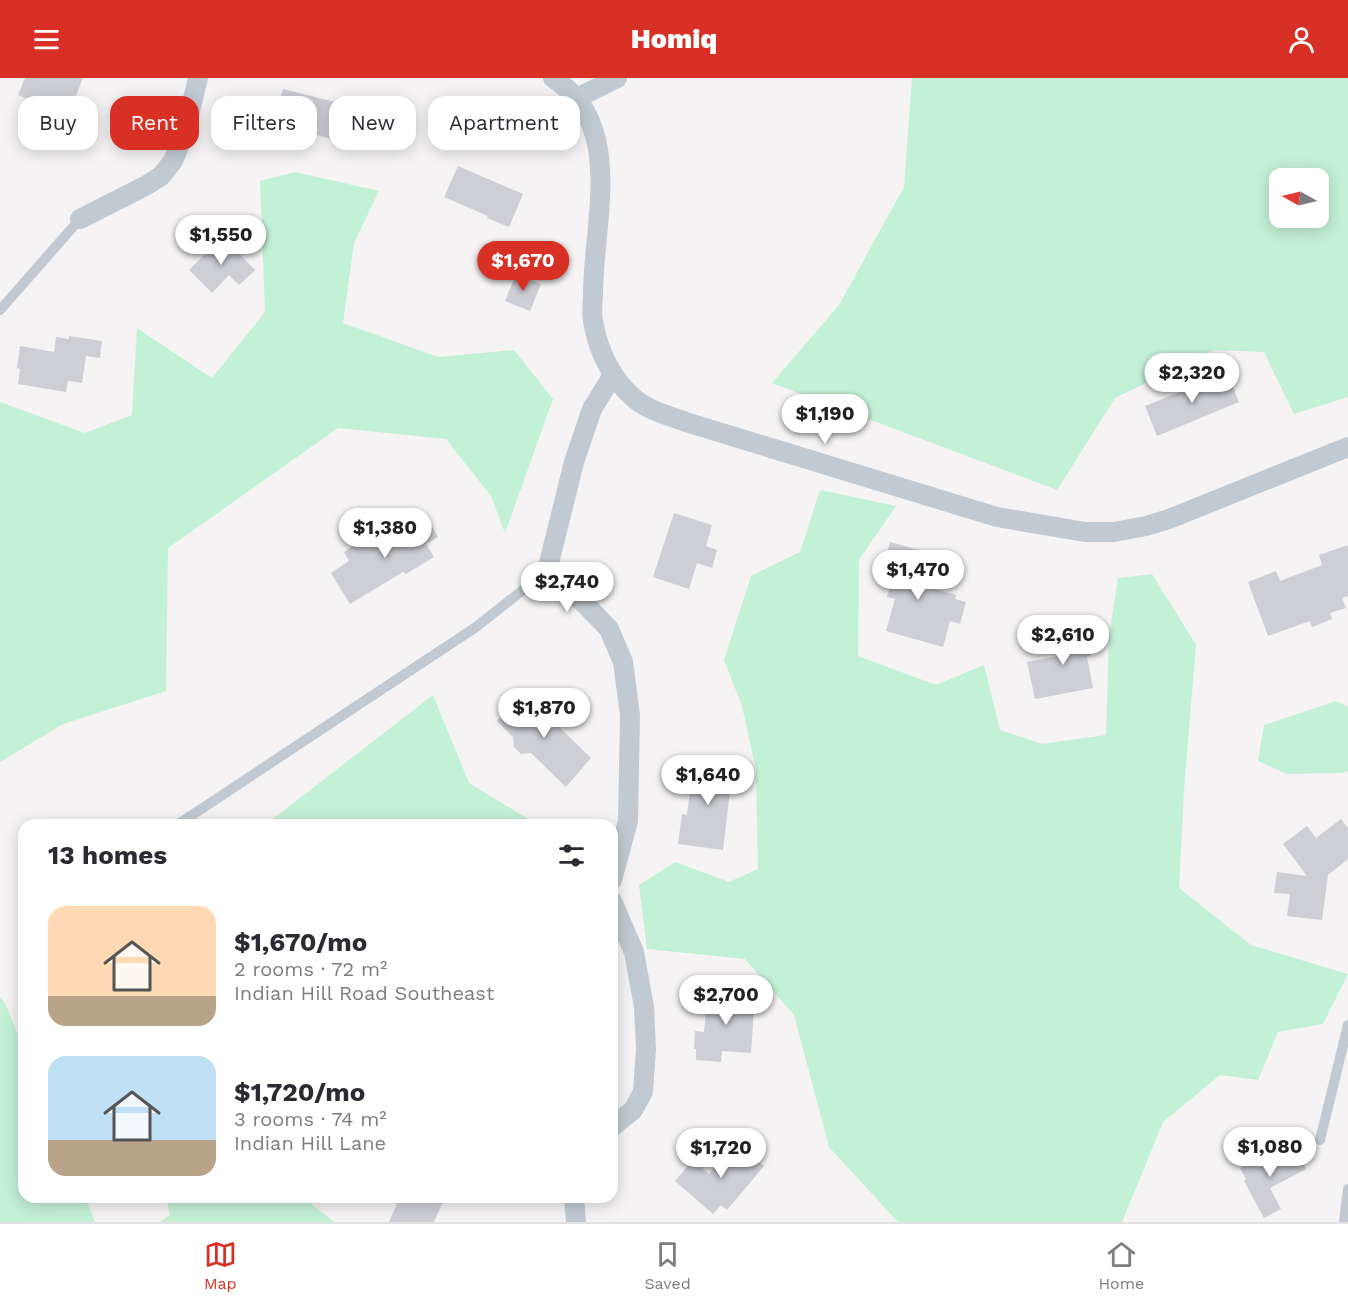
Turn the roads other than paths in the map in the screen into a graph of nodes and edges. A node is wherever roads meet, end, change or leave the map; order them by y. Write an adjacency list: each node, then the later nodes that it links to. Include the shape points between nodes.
1 (198, 78): 7 (street, via 185,132 173,161 161,176)
2 (552, 78): 4 (street)
3 (617, 78): 5 (street)
4 (574, 96)
5 (580, 96)
6 (580, 103): 9 (street, via 596,140 601,181 592,319 600,350)
7 (80, 219): 8 (lane)
8 (0, 310)
9 (613, 375): 10 (street, via 636,400 689,423 997,517 1085,532 1114,532 1169,519); 11 (street, via 592,409 574,462)
10 (1348, 447)
11 (547, 571): 12 (lane, via 476,627); 13 (street, via 609,628 623,662 630,715 628,821)
12 (186, 819)
13 (618, 858)
14 (618, 914): 16 (street, via 634,952 644,1007 646,1049 643,1092 633,1110)
15 (1348, 1025): 17 (lane)
16 (618, 1122)
17 (1320, 1140)
18 (1348, 1189): 21 (lane)
19 (574, 1203): 20 (street)
20 (576, 1222)
21 (1344, 1222)

